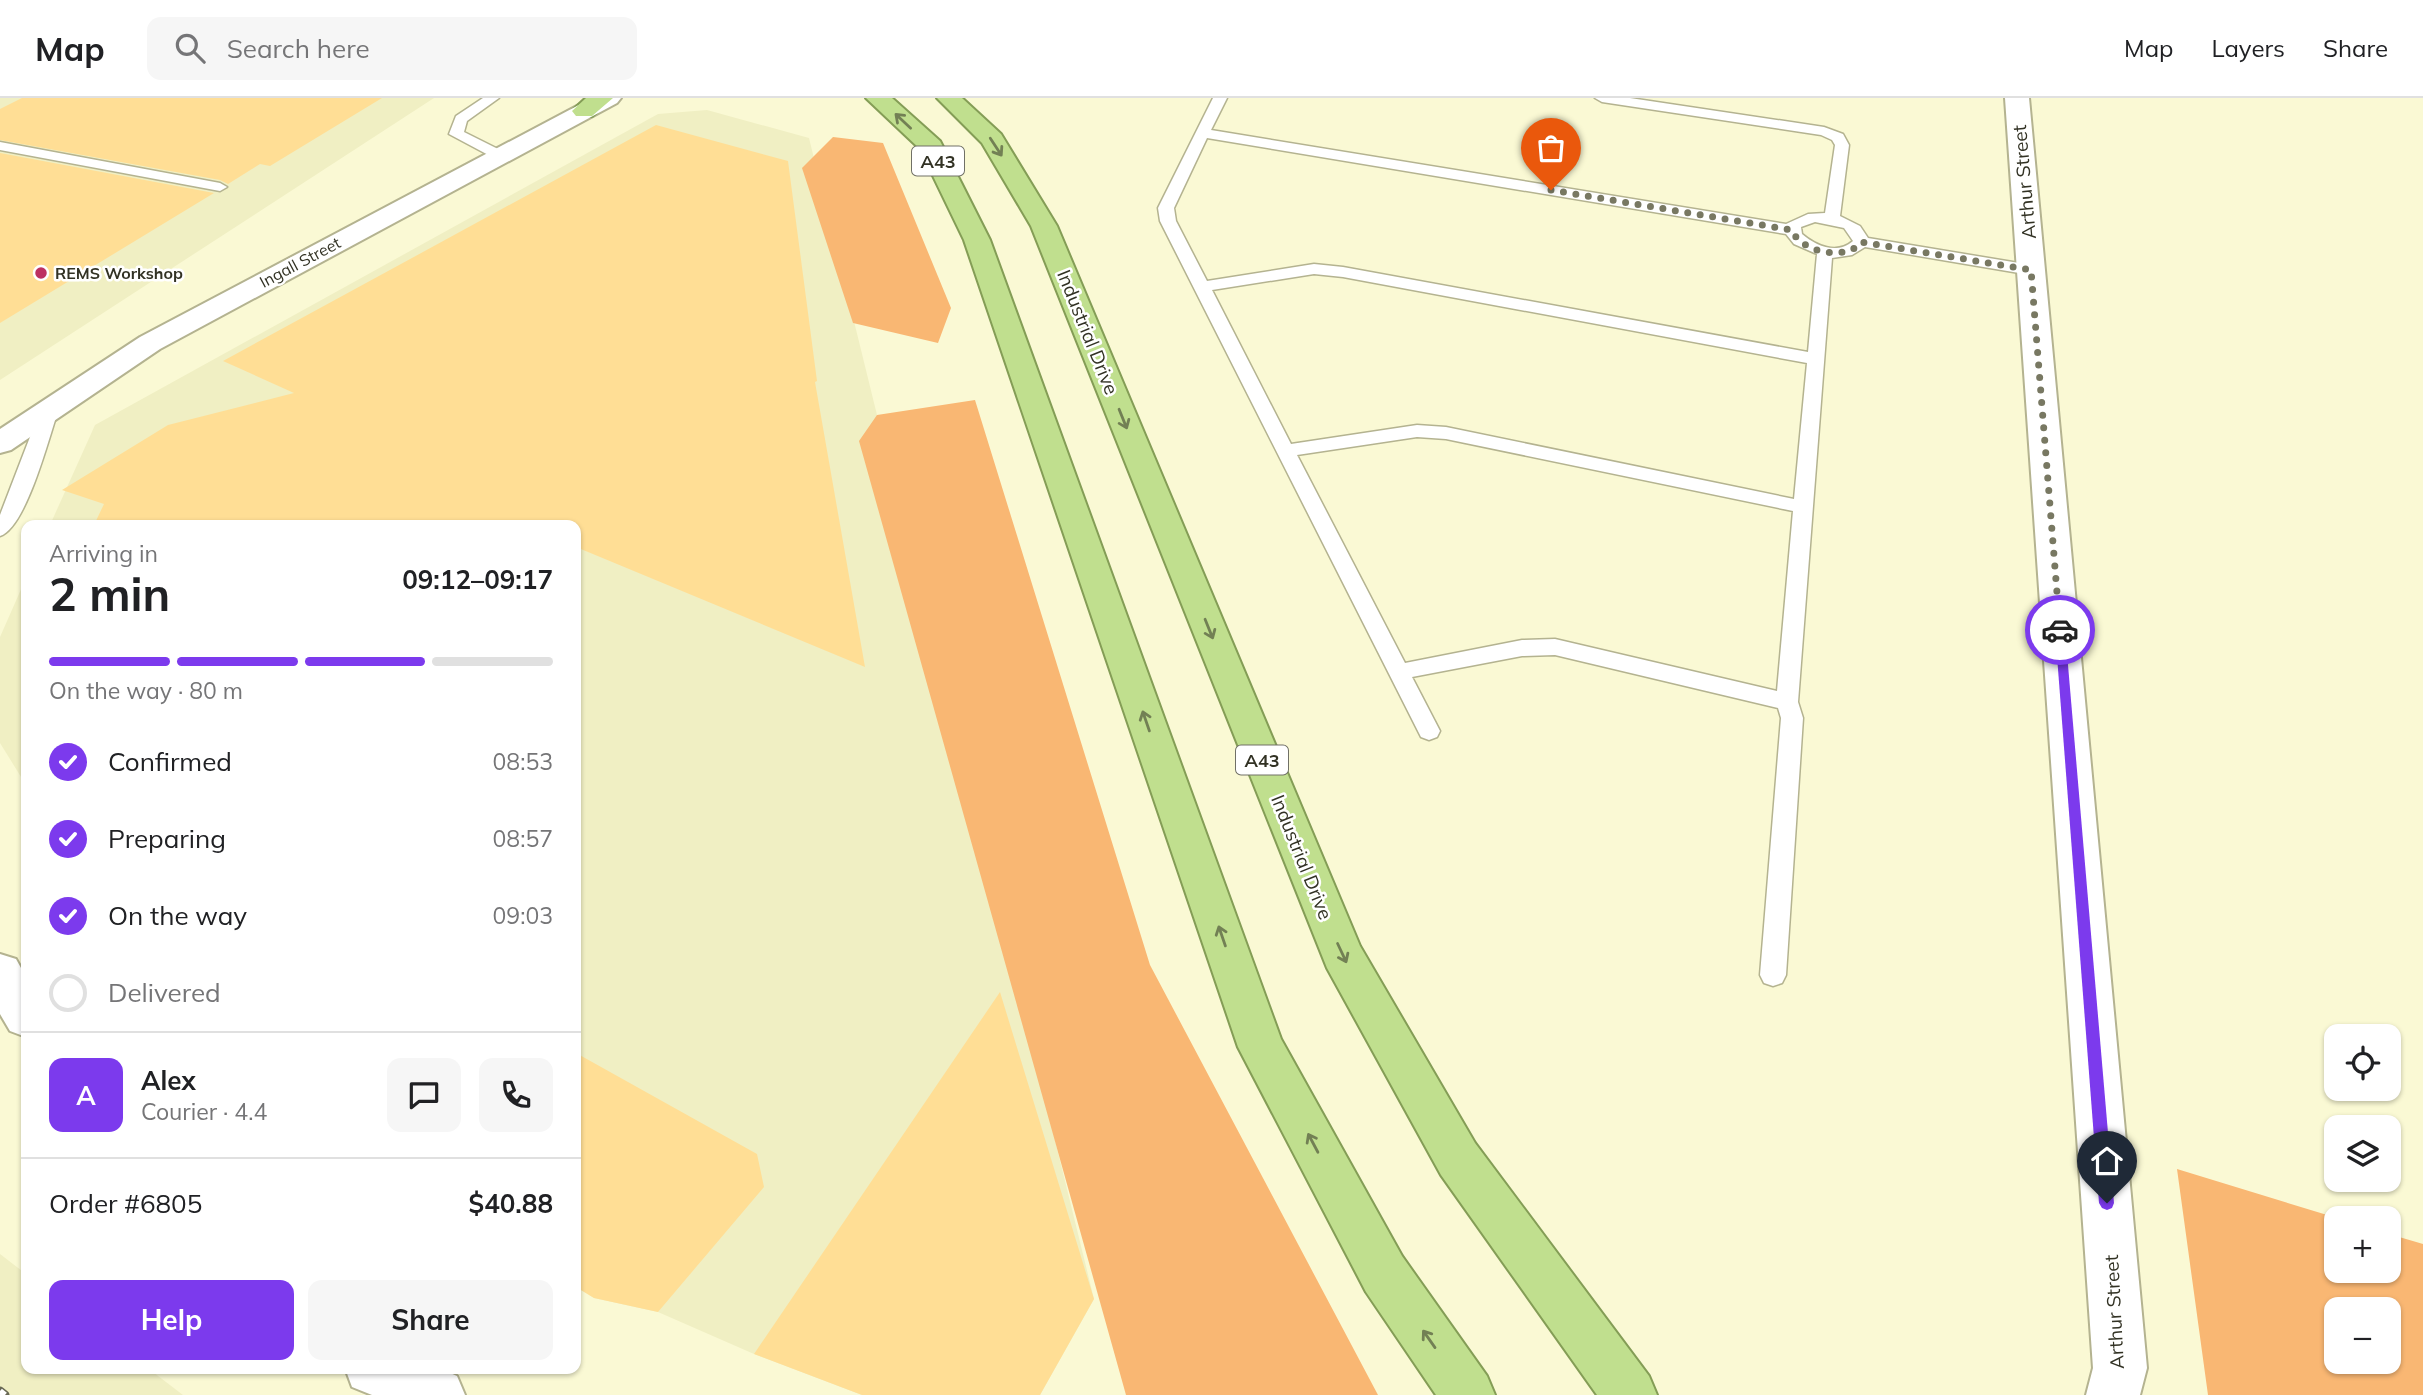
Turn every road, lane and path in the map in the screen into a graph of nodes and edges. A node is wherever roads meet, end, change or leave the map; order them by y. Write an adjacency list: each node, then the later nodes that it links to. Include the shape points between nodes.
1 (492, 98): 11 (lane, via 461,119 456,134)
2 (609, 98): 8 (street, Ingall Street)
3 (878, 98): 33 (highway, A43, one-way to 3, via 1384,1274 1261,1047 977,240 931,146)
4 (949, 98): 34 (highway, Industrial Drive / A43, one-way to 34, via 992,139 1044,226 1342,956 1458,1159)
5 (1220, 98): 9 (lane)
6 (1602, 98): 13 (lane, via 1838,136 1842,145)
7 (2017, 98): 17 (street, Arthur Street)
8 (593, 104): 11 (street, Ingall Street)
9 (1203, 133): 14 (lane); 18 (lane, via 1166,208)
10 (0, 146): 12 (lane)
11 (499, 155): 20 (street, Ingall Street, via 150,342)
12 (220, 187)
13 (1832, 219): 14 (lane, via 1805,219); 15 (lane, via 1852,227)
14 (1792, 230): 16 (lane, via 1798,240)
15 (1861, 242): 16 (lane, via 1852,250); 17 (lane)
16 (1825, 251): 19 (lane)
17 (2031, 270): 35 (street, Arthur Street, via 2120,1368)
18 (1202, 287): 19 (lane, via 1314,269 1343,272); 22 (lane)
19 (1816, 359): 23 (lane)
20 (49, 411): 21 (street, Ingall Street); 24 (lane, via 13,512)
21 (0, 443)
22 (1286, 451): 23 (lane, via 1417,431 1446,433); 25 (lane)
23 (1804, 507): 26 (lane)
24 (0, 529)
25 (1399, 672): 26 (lane, via 1522,648 1555,647); 27 (lane)
26 (1787, 702): 29 (lane, via 1792,718)
27 (1429, 731)
28 (0, 973): 30 (street)
29 (1773, 975)
30 (21, 1009)
31 (386, 1374): 32 (street)
32 (438, 1395)
33 (1468, 1395)
34 (1630, 1395)
35 (2113, 1395)

